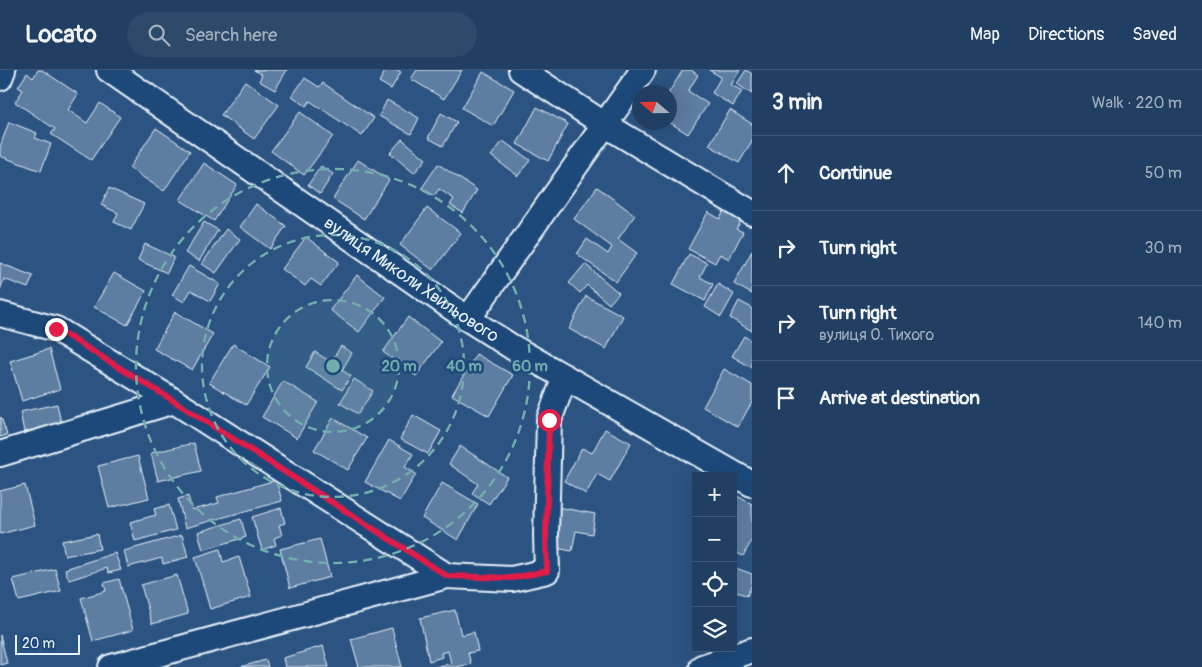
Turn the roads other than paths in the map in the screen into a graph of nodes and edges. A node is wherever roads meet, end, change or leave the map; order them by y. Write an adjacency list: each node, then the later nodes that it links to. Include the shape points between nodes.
1 (3, 70): 5 (street)
2 (109, 70): 9 (street, вулиця Миколи Хвильового)
3 (521, 70): 6 (street)
4 (643, 70): 6 (street)
5 (0, 78)
6 (604, 124): 7 (street); 9 (street)
7 (752, 213)
8 (0, 314): 11 (street, via 56,329)
9 (468, 319): 10 (street, вулиця Миколи Хвильового)
10 (565, 377): 13 (street, вулиця Миколи Хвильового); 14 (street, via 549,420 547,571 512,578)
11 (174, 401): 12 (street); 14 (street)
12 (0, 454)
13 (752, 484)
14 (447, 576): 16 (street)
15 (752, 650): 17 (street)
16 (111, 667)
17 (702, 667)

